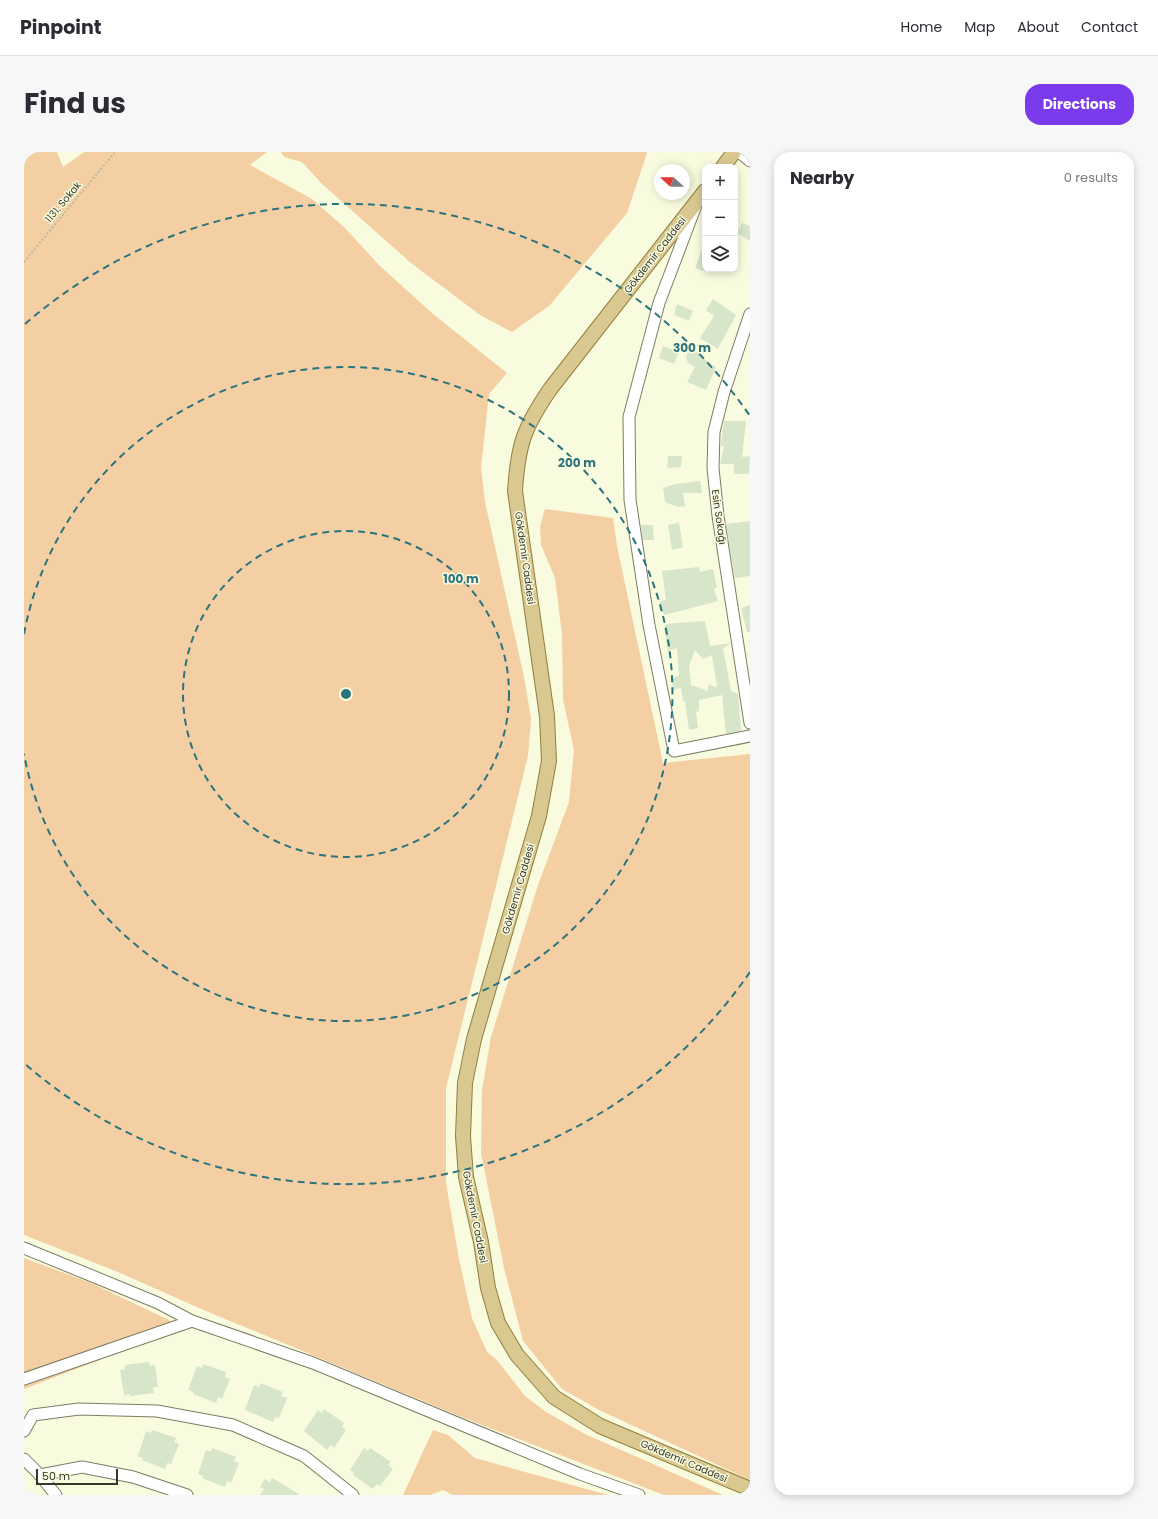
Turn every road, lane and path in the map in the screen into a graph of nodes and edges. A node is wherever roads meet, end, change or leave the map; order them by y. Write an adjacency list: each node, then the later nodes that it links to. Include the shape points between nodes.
1 (115, 152): 7 (path, 1131. Sokak)
2 (734, 152): 5 (main road)
3 (739, 152): 4 (street)
4 (750, 161)
5 (725, 164)
6 (702, 195): 10 (street, Gökdemir Caddesi, via 659,303 629,417 630,500 649,625 674,751); 17 (main road, Gökdemir Caddesi, via 551,388 534,414 519,454 515,492 544,694 549,761 539,816 474,1039 465,1083 462,1136 466,1177 488,1288 498,1323 517,1355 554,1397 600,1426)
7 (24, 262)
8 (750, 314): 9 (street, Esin Sokağı, via 724,392 714,432 713,468)
9 (750, 723)
10 (750, 736)
11 (24, 1248): 12 (street, via 158,1303)
12 (192, 1321): 13 (street); 21 (street, via 313,1363 566,1468)
13 (24, 1379)
14 (24, 1431): 20 (street, via 33,1415 79,1409 157,1411 233,1425 304,1456)
15 (24, 1459): 16 (street)
16 (40, 1475): 18 (street); 19 (street, via 82,1467 133,1477)
17 (750, 1489)
18 (56, 1495)
19 (187, 1495)
20 (353, 1495)
21 (639, 1495)

